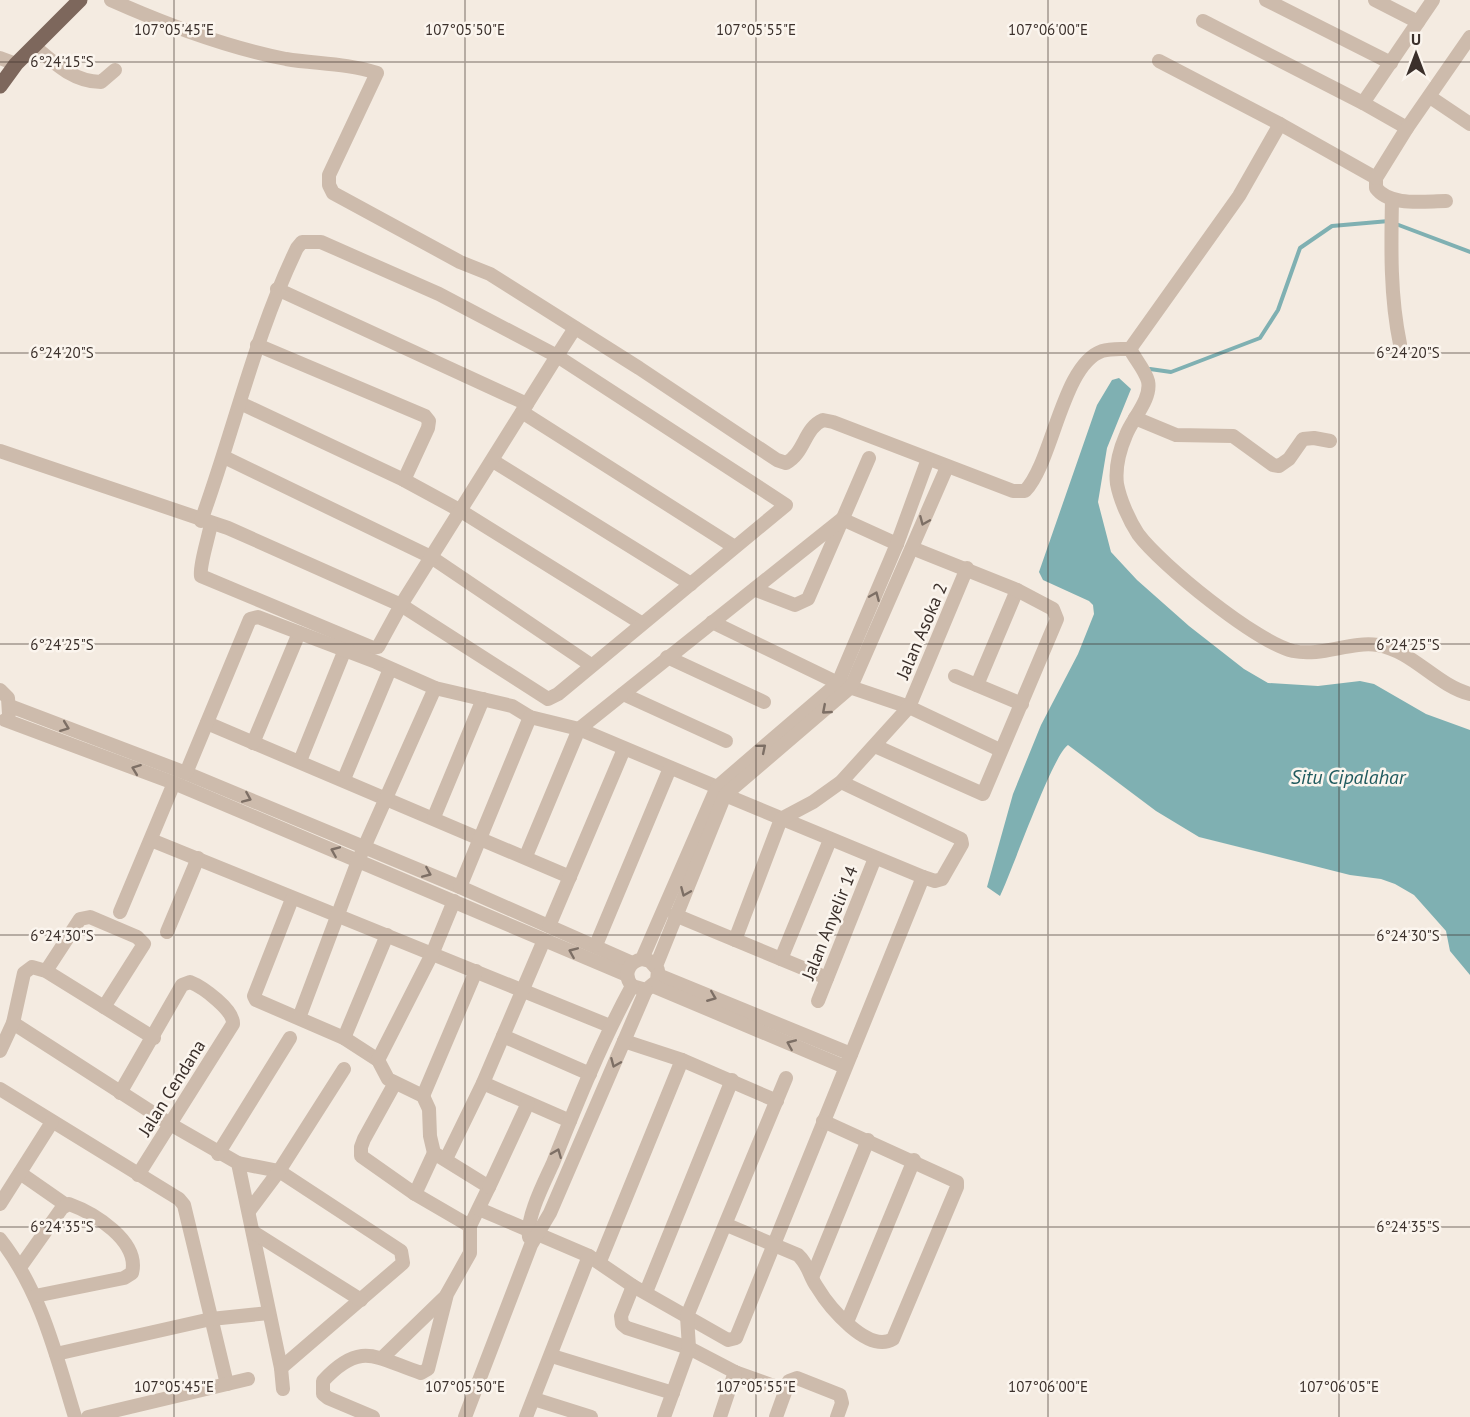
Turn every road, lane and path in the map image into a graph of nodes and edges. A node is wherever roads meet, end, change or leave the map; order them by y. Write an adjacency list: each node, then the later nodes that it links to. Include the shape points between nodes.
1 (111, 0): 25 (street, via 248,51 355,66 376,73 328,175 333,193 460,262 490,274)
2 (1266, 0): 12 (street)
3 (1375, 0): 7 (street)
4 (1433, 0): 7 (street)
5 (77, 1): 9 (main road)
6 (1203, 21): 17 (street)
7 (1418, 22): 12 (street)
8 (1470, 37): 16 (street)
9 (34, 46): 13 (main road); 14 (street, via 75,77 91,82 101,82)
10 (0, 58): 13 (street)
11 (1159, 61): 18 (street)
12 (1391, 63): 17 (street)
13 (16, 64): 15 (main road)
14 (115, 70)
15 (0, 86)
16 (1430, 97): 19 (street); 20 (street)
17 (1363, 104): 20 (street)
18 (1280, 124): 21 (street); 28 (street, via 1239,196)
19 (1470, 124)
20 (1407, 128): 21 (street)
21 (1376, 178): 22 (street, via 1379,192)
22 (1392, 199): 23 (street); 26 (street, via 1395,320)
23 (1446, 201)
24 (277, 289): 27 (street); 29 (street, via 302,242 321,242 440,294); 31 (street)
25 (575, 328): 29 (street); 37 (street, via 777,460 786,463 794,459 812,428 823,420)
26 (1400, 344)
27 (256, 345): 30 (street); 40 (street, via 425,416 428,428)
28 (1130, 349): 32 (street, via 1148,381 1148,391); 39 (street, via 1100,352 1088,361 1064,401 1044,455 1025,491 1013,491)
29 (556, 356): 31 (street); 45 (street, via 786,505)
30 (240, 403): 35 (street); 40 (street)
31 (524, 408): 38 (street); 45 (street)
32 (1135, 418): 33 (street, via 1176,435 1233,436 1279,466 1303,439); 66 (street, via 1118,459 1120,495 1137,532 1173,571 1266,639 1291,650 1311,654 1378,645)
33 (1330, 441)
34 (0, 451): 43 (street)
35 (224, 457): 43 (street); 47 (street)
36 (869, 458): 42 (street)
37 (928, 459): 39 (street); 44 (street)
38 (493, 460): 41 (street); 49 (street)
39 (947, 467): 46 (street, one-way to 46)
40 (404, 480): 41 (street)
41 (461, 511): 47 (street); 54 (street)
42 (842, 519): 44 (street); 50 (street); 50 (street, via 808,599 795,604)
43 (206, 522): 52 (street, via 228,528); 52 (street, via 201,576 373,648 379,645)
44 (897, 544): 61 (street, one-way to 44)
45 (733, 546): 49 (street)
46 (912, 548): 48 (street); 61 (street)
47 (431, 557): 52 (street); 58 (street)
48 (967, 568): 51 (street); 71 (street, Jalan Asoka 2)
49 (691, 584): 54 (street)
50 (756, 590): 53 (street)
51 (1017, 590): 62 (street); 69 (street, via 1053,609 1057,619)
52 (401, 605): 58 (street, via 548,699)
53 (712, 622): 57 (street); 61 (street)
54 (641, 623): 58 (street)
55 (299, 633): 56 (street); 74 (street, via 258,617 250,620); 77 (street)
56 (344, 652): 59 (street); 81 (street)
57 (668, 657): 65 (street); 68 (street)
58 (591, 664)
59 (390, 669): 63 (street); 84 (street)
60 (956, 676): 62 (street)
61 (845, 685): 71 (street); 87 (street)
62 (977, 686): 69 (street)
63 (435, 688): 67 (street); 88 (street)
64 (0, 690): 70 (street)
65 (623, 694): 75 (street); 76 (street)
66 (1470, 694)
67 (483, 699): 72 (street, via 512,706); 89 (street)
68 (764, 702)
69 (1022, 704): 80 (street)
70 (10, 706): 73 (street); 83 (street, one-way to 83)
71 (909, 707): 78 (street, Jalan Asoka 2); 80 (street)
72 (530, 717): 75 (street); 91 (street)
73 (2, 721): 86 (street, one-way to 73)
74 (207, 723): 77 (street); 83 (street)
75 (579, 729): 79 (street); 95 (street)
76 (726, 741)
77 (253, 742): 81 (street)
78 (875, 746): 80 (street, via 981,795); 85 (street, Jalan Asoka 2)
79 (624, 749): 82 (street); 99 (street)
80 (1000, 750)
81 (300, 761): 84 (street)
82 (670, 768): 87 (street); 112 (street)
83 (186, 773): 94 (street, one-way to 94)
84 (344, 779): 88 (street)
85 (840, 782): 90 (street, Jalan Asoka 2); 100 (street, via 961,839 962,844 942,879)
86 (174, 783): 92 (street); 98 (street, one-way to 86)
87 (721, 791): 90 (street); 105 (street, one-way to 105); 117 (street)
88 (386, 798): 89 (street); 94 (street)
89 (434, 817): 91 (street)
90 (781, 819): 93 (street); 111 (street)
91 (479, 838): 95 (street); 101 (street)
92 (151, 840): 96 (street); 104 (street)
93 (830, 840): 97 (street); 114 (street)
94 (365, 847): 98 (street); 101 (street, one-way to 101)
95 (526, 856): 99 (street)
96 (198, 858): 102 (street); 108 (street)
97 (875, 858): 100 (street); 118 (street, Jalan Anyelir 14)
98 (358, 861): 103 (street); 106 (street)
99 (570, 877): 107 (street)
100 (923, 877): 134 (street)
101 (460, 886): 107 (street)
102 (292, 898): 106 (street); 123 (street, via 255,996 258,1003)
103 (454, 901): 110 (street); 113 (street)
104 (120, 912)
105 (675, 915): 111 (street); 119 (street)
106 (337, 916): 109 (street); 123 (street)
107 (549, 926): 112 (street)
108 (167, 932)
109 (387, 935): 113 (street); 129 (street)
110 (543, 940): 117 (street, one-way to 110); 120 (street)
111 (735, 940): 114 (street)
112 (596, 945): 117 (street)
113 (433, 952): 116 (street); 132 (street)
114 (781, 959): 118 (street)
115 (46, 971): 122 (street); 122 (street, via 85,917 137,937 144,944); 124 (street, via 32,968 24,972)
116 (476, 971): 120 (street); 143 (street)
117 (633, 971): 119 (street); 119 (street, via 650,961); 125 (street)
118 (827, 978): 121 (street, Jalan Anyelir 14)
119 (653, 979): 130 (street); 134 (street)
120 (524, 990): 125 (street); 126 (street)
121 (818, 1001)
122 (104, 1007): 127 (street)
123 (298, 1018): 129 (street)
124 (13, 1023): 131 (street); 142 (street)
125 (610, 1026): 136 (street)
126 (503, 1036): 136 (street); 140 (street)
127 (154, 1038): 142 (street); 149 (street, Jalan Cendana, via 182,985 190,982 233,1019)
128 (290, 1038): 151 (street)
129 (344, 1038): 132 (street)
130 (624, 1041): 133 (street); 167 (street, one-way to 167)
131 (0, 1051)
132 (378, 1060): 139 (street, via 383,1073)
133 (682, 1060): 138 (street); 170 (street)
134 (848, 1061): 147 (street)
135 (344, 1069): 155 (street)
136 (590, 1074): 146 (street)
137 (786, 1078): 144 (street)
138 (732, 1080): 144 (street); 173 (street)
139 (395, 1083): 143 (street); 159 (street, via 361,1147 362,1156)
140 (483, 1083): 145 (street); 152 (street)
141 (0, 1089): 148 (street)
142 (120, 1093): 149 (street)
143 (423, 1096): 152 (street, via 429,1109 430,1136)
144 (777, 1101): 164 (street)
145 (528, 1103): 146 (street); 158 (street)
146 (570, 1121): 167 (street, one-way to 146)
147 (823, 1121): 150 (street); 169 (street)
148 (52, 1122): 156 (street); 157 (street)
149 (170, 1124): 151 (street); 157 (street, Jalan Cendana)
150 (868, 1140): 153 (street); 172 (street)
151 (218, 1154): 154 (street)
152 (440, 1156): 158 (street); 159 (street)
153 (914, 1160): 180 (street); 180 (street, via 950,1176 957,1187 893,1339 878,1343 862,1336)
154 (238, 1163): 155 (street); 163 (street)
155 (279, 1171): 163 (street); 176 (street, via 401,1251 403,1263)
156 (20, 1173): 160 (street); 161 (street)
157 (138, 1176): 179 (street, via 184,1205)
158 (489, 1187): 162 (street)
159 (415, 1194): 165 (street)
160 (0, 1204)
161 (66, 1205): 171 (street); 175 (street, via 79,1208 117,1233 132,1260 132,1273 124,1278)
162 (479, 1209): 165 (street); 167 (street)
163 (249, 1211): 166 (street)
164 (727, 1225): 169 (street); 178 (street)
165 (470, 1226): 174 (street, via 470,1253)
166 (253, 1232): 176 (street); 177 (street)
167 (532, 1236): 170 (street); 196 (street)
168 (0, 1239): 171 (street)
169 (772, 1245): 172 (street, via 798,1255); 178 (street, via 736,1338 728,1340)
170 (594, 1259): 173 (street); 183 (street)
171 (21, 1266): 175 (street)
172 (813, 1275): 180 (street, via 816,1287)
173 (640, 1289): 178 (street); 181 (street, via 621,1316 622,1323)
174 (447, 1294): 184 (street); 184 (street, via 426,1371 418,1372)
175 (35, 1296): 182 (street)
176 (362, 1300): 185 (street)
177 (269, 1313): 179 (street); 185 (street)
178 (687, 1316): 181 (street)
179 (211, 1319): 182 (street); 188 (street)
180 (847, 1322)
181 (689, 1348): 186 (street); 191 (street)
182 (56, 1354): 193 (street)
183 (552, 1356): 191 (street); 192 (street)
184 (382, 1358): 195 (street, via 353,1357 338,1365 322,1388 328,1398)
185 (281, 1368): 189 (street)
186 (735, 1372): 190 (street); 200 (street)
187 (248, 1379): 188 (street)
188 (227, 1384): 194 (street)
189 (283, 1389)
190 (785, 1390): 201 (street); 202 (street, via 789,1381 797,1378 830,1390 842,1399)
191 (673, 1393): 199 (street)
192 (534, 1399): 197 (street); 198 (street)
193 (75, 1417)
194 (88, 1417)
195 (373, 1417)
196 (465, 1417)
197 (526, 1417)
198 (591, 1417)
199 (664, 1417)
200 (720, 1417)
201 (776, 1417)
202 (837, 1417)

